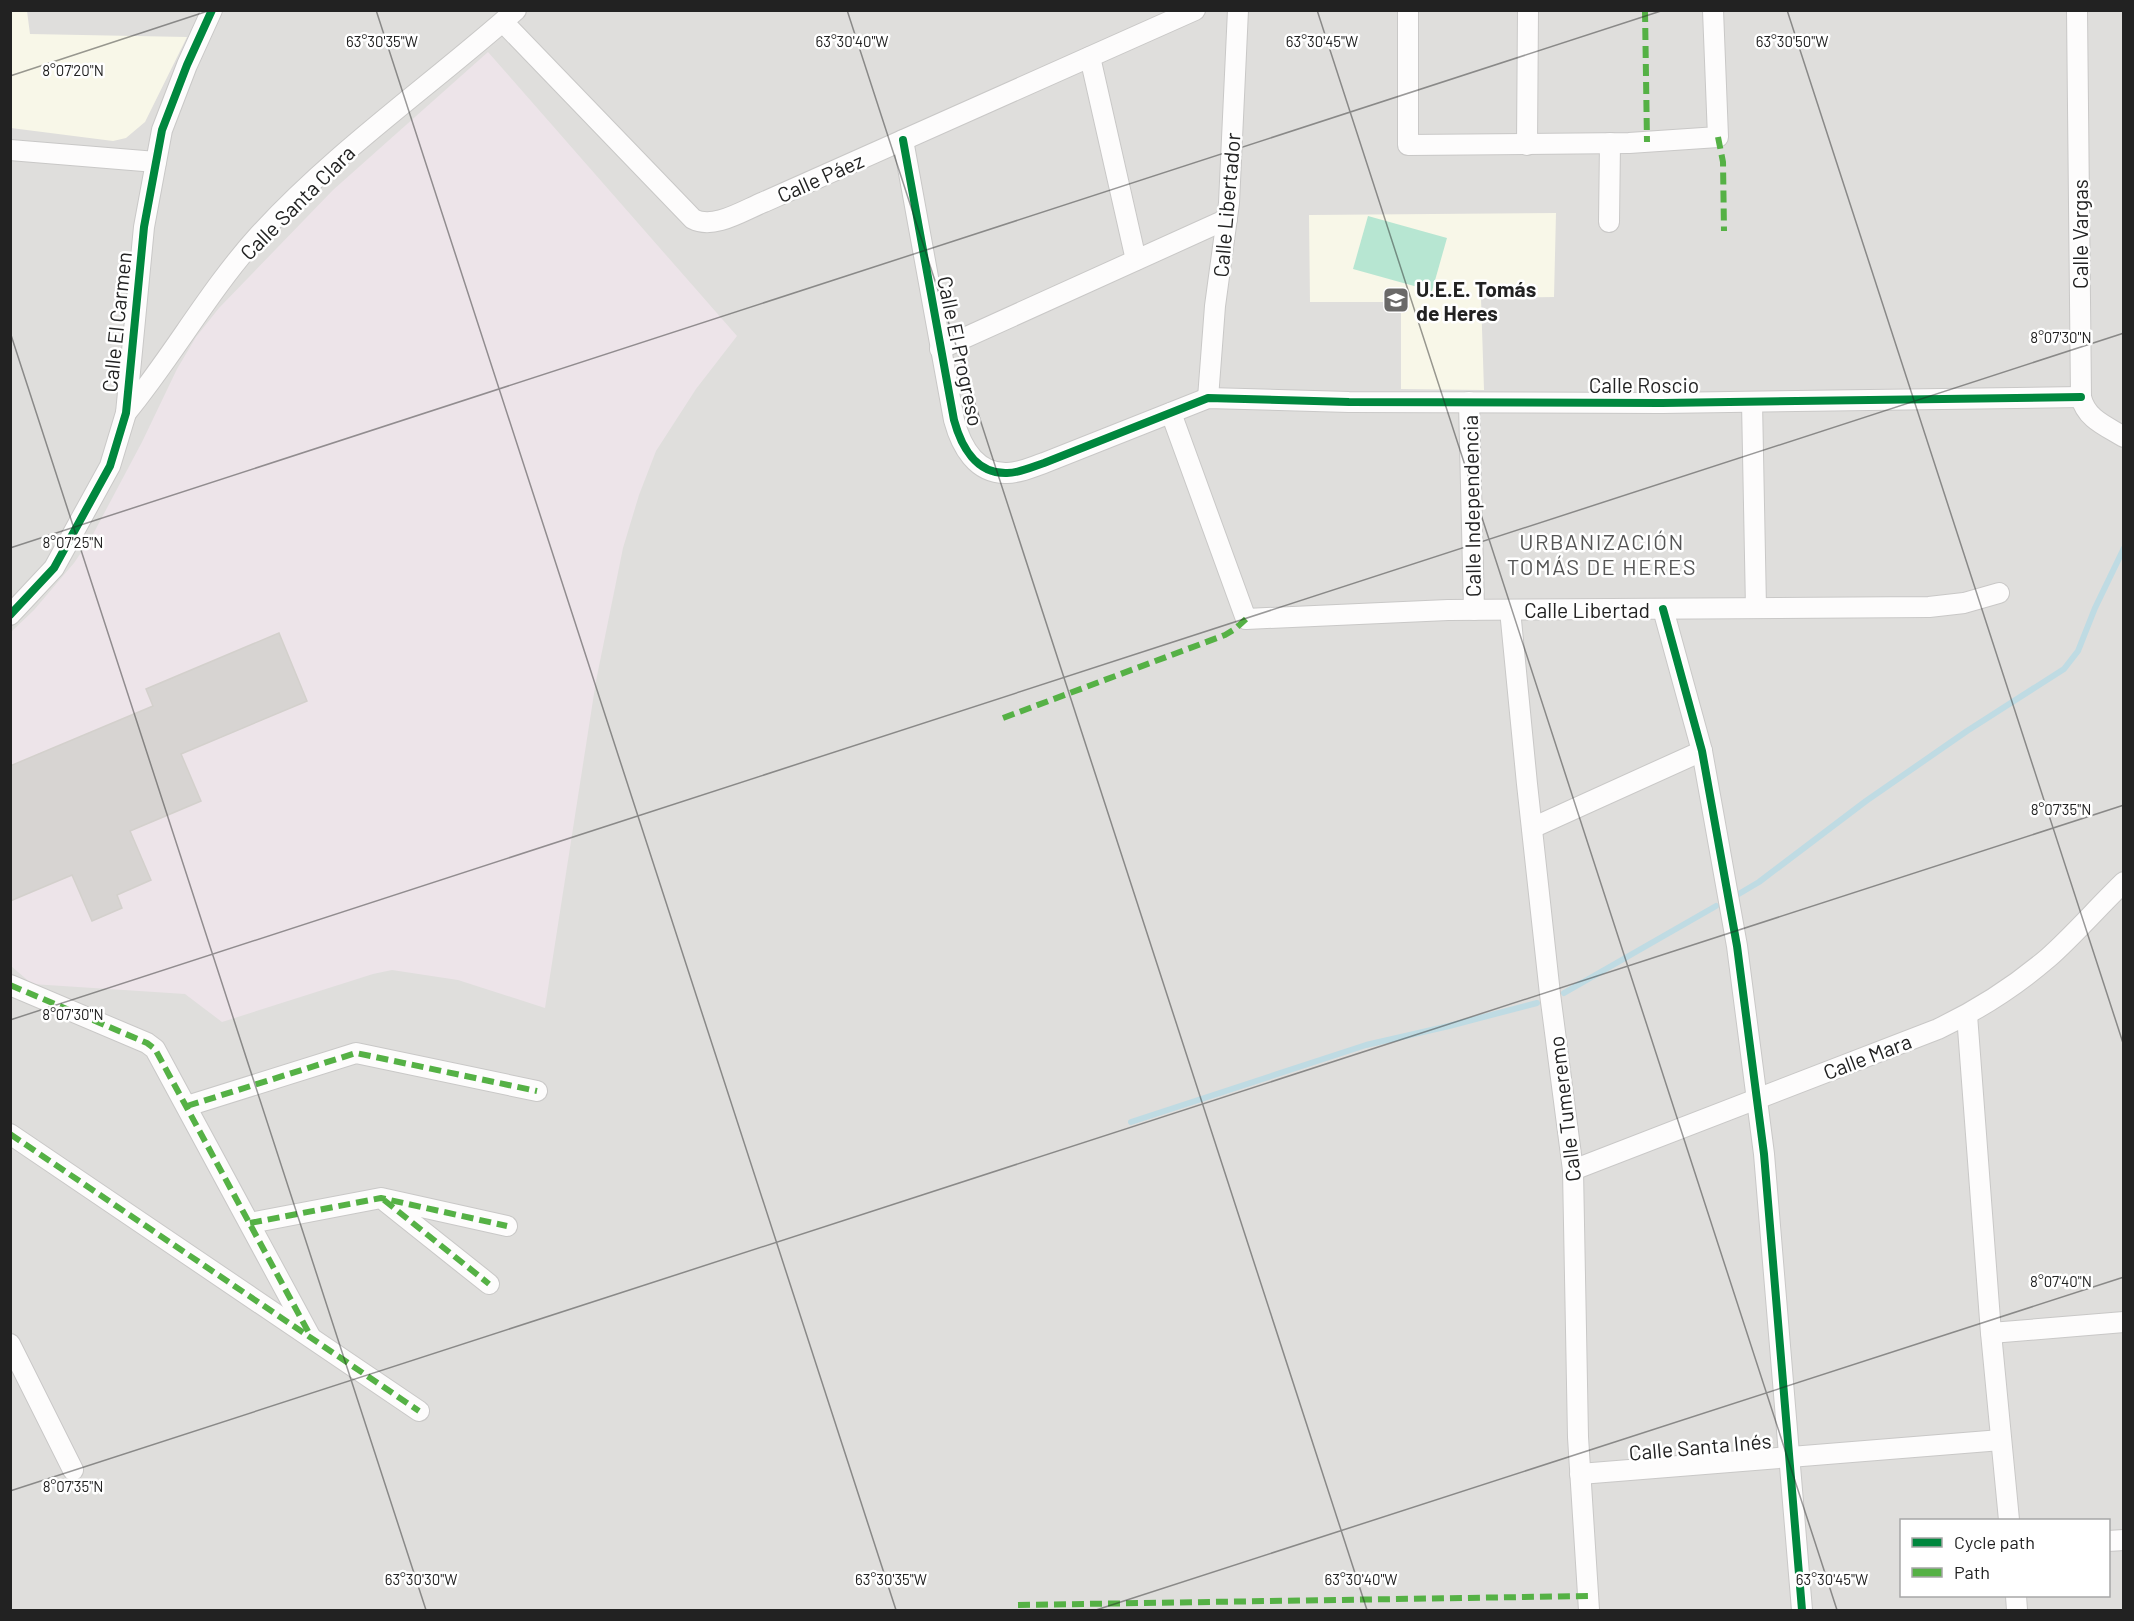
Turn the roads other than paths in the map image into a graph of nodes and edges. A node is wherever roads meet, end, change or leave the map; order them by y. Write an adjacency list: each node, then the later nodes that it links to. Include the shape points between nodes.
1 (212, 10): 14 (street, Calle El Carmen, via 170,106)
2 (1196, 10): 9 (street, Calle Páez)
3 (1238, 10): 15 (street, Calle Libertador)
4 (1408, 10): 12 (street, via 1408,145)
5 (1528, 10): 12 (street)
6 (1713, 10): 11 (street, via 1718,137)
7 (2077, 10): 19 (street, Calle Vargas)
8 (509, 16): 10 (street, Calle Páez, via 675,201 700,222 720,220); 23 (street, Calle Santa Clara, via 290,203 230,269)
9 (1090, 57): 10 (street, Calle Páez); 17 (street)
10 (903, 140): 18 (street, Calle El Progreso)
11 (1610, 143): 12 (street); 16 (street)
12 (1527, 145)
13 (10, 150): 14 (street)
14 (156, 162): 23 (street, Calle El Carmen, via 144,227)
15 (1227, 219): 17 (street); 20 (street, Calle Libertador)
16 (1609, 222)
17 (1136, 260): 18 (street)
18 (940, 349): 24 (street, Calle El Progreso, via 958,434 977,463 995,472 1006,474 1027,469)
19 (2081, 397): 22 (street, Calle Roscio); 25 (street, via 2091,418)
20 (1208, 398): 21 (street, Calle Roscio); 24 (street, Calle El Progreso)
21 (1469, 402): 22 (street, Calle Roscio); 29 (street, Calle Independencia)
22 (1752, 402): 27 (street)
23 (126, 413): 31 (street, Calle El Carmen, via 110,466 54,567)
24 (1171, 413): 29 (street, Calle Libertad, via 1246,619)
25 (2124, 437)
26 (1999, 593): 27 (street, Calle Libertad, via 1929,607)
27 (1756, 608): 28 (street, Calle Libertad)
28 (1663, 609): 30 (street, Calle Libertad); 32 (street)
29 (1474, 610): 30 (street, Calle Libertad)
30 (1510, 610): 33 (street, Calle Tumeremo)
31 (10, 615)
32 (1702, 750): 33 (street); 38 (street, via 1737,946)
33 (1532, 828): 41 (street, Calle Tumeremo)
34 (2124, 882): 36 (street, Calle Mara, via 2048,957 2010,988)
35 (10, 985): 39 (street, via 152,1046)
36 (1967, 1015): 38 (street, Calle Mara); 47 (street)
37 (537, 1091): 39 (street, via 356,1053)
38 (1757, 1099): 41 (street, Calle Mara); 52 (street)
39 (187, 1106): 43 (street)
40 (10, 1134): 48 (street)
41 (1573, 1170): 54 (street, Calle Tumeremo)
42 (381, 1198): 43 (street); 44 (street); 45 (street)
43 (250, 1223): 48 (street)
44 (507, 1226)
45 (489, 1284)
46 (2124, 1322): 47 (street)
47 (1991, 1333): 51 (street)
48 (311, 1338): 50 (street)
49 (10, 1344): 53 (street)
50 (419, 1411)
51 (2001, 1440): 52 (street, Calle Santa Inés); 55 (street)
52 (1790, 1457): 54 (street, Calle Santa Inés); 57 (street)
53 (73, 1470)
54 (1580, 1474): 56 (street, Calle Tumeremo)
55 (2009, 1519)
56 (1589, 1611)
57 (1802, 1611)

